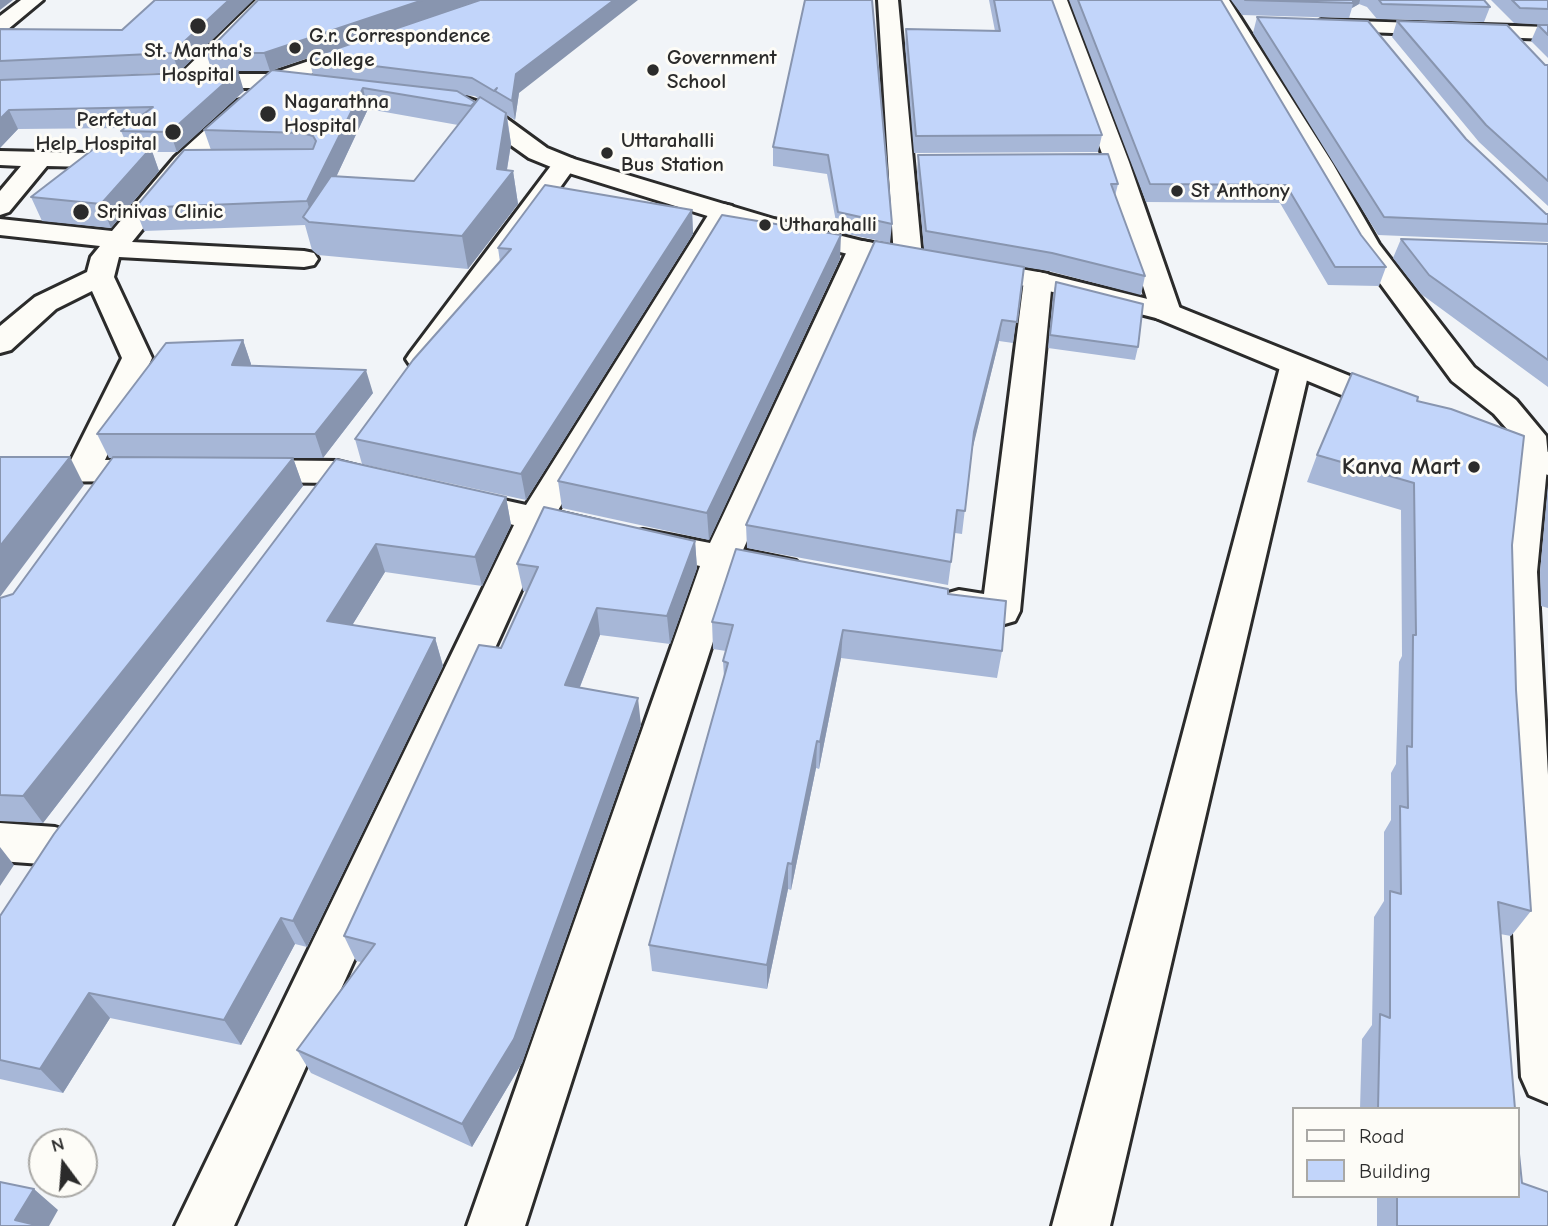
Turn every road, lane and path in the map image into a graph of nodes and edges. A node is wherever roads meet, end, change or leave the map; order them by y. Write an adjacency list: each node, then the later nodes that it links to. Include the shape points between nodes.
1 (33, 0): 11 (street)
2 (267, 0): 17 (street)
3 (888, 0): 28 (street)
4 (1057, 0): 26 (street)
5 (1219, 0): 8 (street)
6 (1486, 10): 12 (street)
7 (1362, 18): 10 (street); 12 (street); 15 (street)
8 (1235, 24): 9 (street); 34 (street)
9 (1262, 24)
10 (1302, 25)
11 (0, 26)
12 (1504, 32): 13 (street); 16 (street)
13 (1548, 33)
14 (375, 45): 18 (street)
15 (1385, 47)
16 (1529, 56)
17 (186, 81): 18 (street); 19 (street)
18 (272, 81): 20 (street); 24 (street)
19 (160, 82)
20 (326, 87)
21 (434, 99): 30 (street, via 480,110 538,153)
22 (0, 158): 23 (street)
23 (41, 158): 24 (street); 32 (street)
24 (184, 162): 27 (street); 33 (street)
25 (1090, 162): 26 (street)
26 (1117, 162): 41 (street)
27 (212, 163)
28 (901, 163): 29 (street); 37 (street)
29 (928, 163)
30 (565, 164): 31 (street); 44 (street)
31 (723, 212): 36 (street); 53 (street)
32 (3, 226): 33 (street)
33 (116, 245): 38 (street); 39 (street, via 105,257)
34 (1367, 246): 35 (street); 48 (street, via 1463,374 1505,407 1530,436)
35 (1395, 247)
36 (862, 249): 37 (street); 54 (street)
37 (908, 258): 40 (street)
38 (304, 259)
39 (100, 276): 42 (street, via 44,301); 51 (street, via 137,358)
40 (1038, 280): 41 (street); 56 (street, via 1001,611)
41 (1166, 312): 43 (street)
42 (5, 333)
43 (1296, 367): 45 (street); 63 (street)
44 (400, 386)
45 (1423, 416)
46 (1449, 426): 48 (street)
47 (360, 440): 50 (street)
48 (1539, 461): 57 (street, via 1518,572)
49 (0, 471): 51 (street)
50 (337, 472): 51 (street, via 199,471); 52 (street); 53 (street)
51 (97, 481)
52 (312, 505)
53 (535, 519): 54 (street); 61 (street)
54 (720, 558): 55 (street); 62 (street)
55 (814, 575)
56 (921, 596)
57 (1539, 821): 60 (street)
58 (0, 842): 59 (street)
59 (54, 849)
60 (1548, 1077)
61 (204, 1226)
62 (496, 1226)
63 (1081, 1226)

